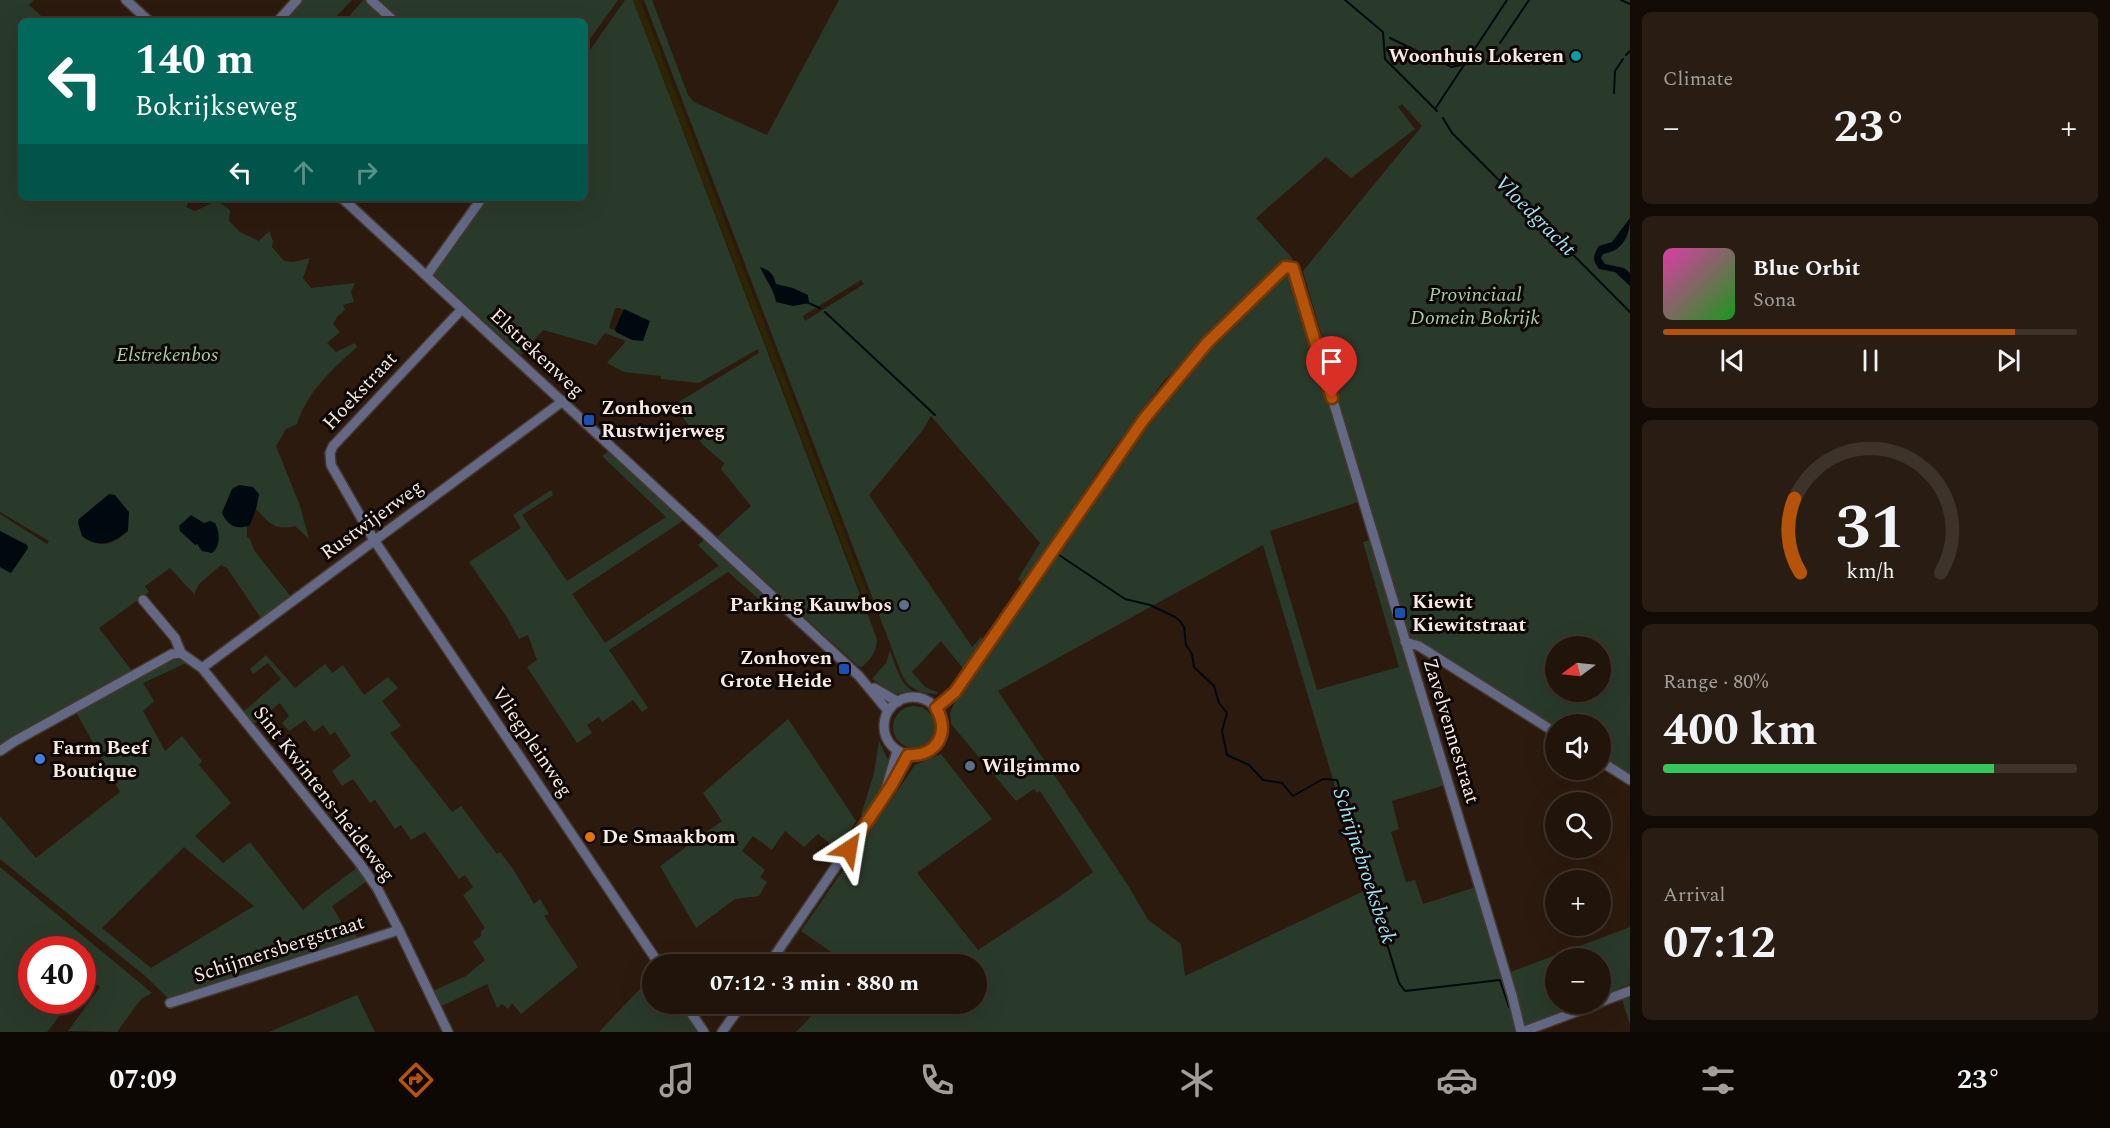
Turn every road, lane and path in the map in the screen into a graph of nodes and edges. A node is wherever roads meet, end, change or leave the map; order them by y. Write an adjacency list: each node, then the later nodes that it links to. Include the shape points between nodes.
1 (126, 0): 4 (street)
2 (297, 0): 5 (street)
3 (371, 0): 6 (street)
4 (146, 18)
5 (281, 18)
6 (391, 18)
7 (345, 201): 9 (street, Elstrekenweg)
8 (480, 201): 9 (street)
9 (427, 275): 10 (street, Elstrekenweg)
10 (462, 309): 11 (street, Elstrekenweg); 12 (street, Hoekstraat, via 330,453 331,465)
11 (563, 401): 12 (street, Rustwijerweg); 17 (street, Elstrekenweg)
12 (374, 540): 16 (street, Rustwijerweg); 29 (street, Vliegpleinweg)
13 (143, 600): 15 (street, Sint Kwintens-heideweg, via 175,638)
14 (1405, 642): 19 (street, Zavelvennestraat, via 1293,268 1285,267 1207,343 1144,419 955,692); 21 (street, via 1419,646); 40 (street, Zavelvennestraat)
15 (181, 653): 16 (street, Sint Kwintens-heideweg); 23 (street, via 172,654)
16 (202, 668): 28 (street, Sint Kwintens-heideweg, via 358,861)
17 (866, 682): 18 (street, Elstrekenweg); 20 (street, Elstrekenweg)
18 (897, 702): 19 (street, via 918,698); 20 (street)
19 (936, 708): 24 (street, via 942,723 936,745 923,754)
20 (888, 711): 22 (street, via 886,737)
21 (1545, 726)
22 (897, 751): 24 (street); 27 (street)
23 (0, 752)
24 (908, 755): 27 (street)
25 (1611, 768): 26 (street)
26 (1630, 780)
27 (885, 795): 30 (street)
28 (399, 930): 33 (street, Schijmersbergstraat); 37 (street, Sint Kwintens-heideweg)
29 (652, 954)
30 (776, 954)
31 (1630, 991): 32 (street)
32 (1611, 998)
33 (170, 1003)
34 (692, 1014): 38 (street)
35 (735, 1014): 39 (street)
36 (1570, 1014): 40 (street)
37 (448, 1032)
38 (704, 1032)
39 (722, 1032)
40 (1522, 1032)

